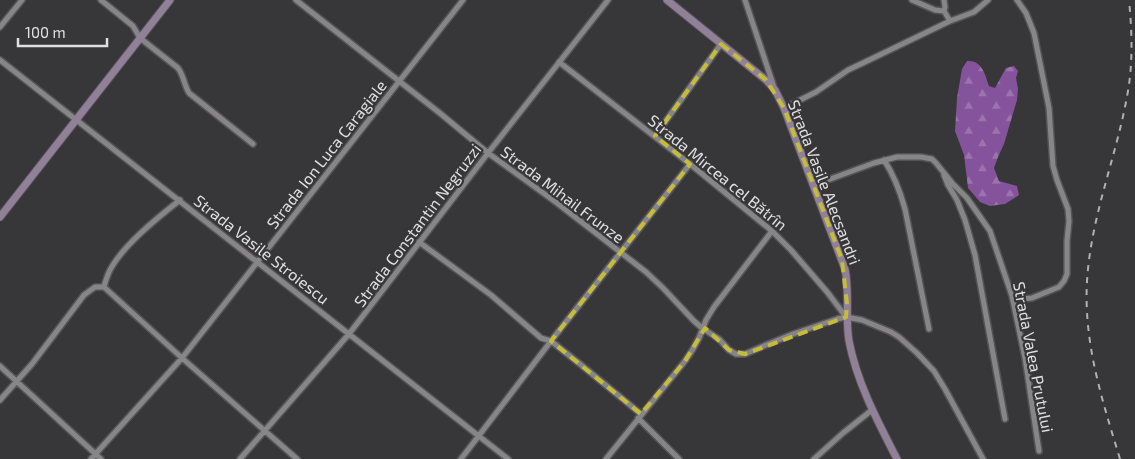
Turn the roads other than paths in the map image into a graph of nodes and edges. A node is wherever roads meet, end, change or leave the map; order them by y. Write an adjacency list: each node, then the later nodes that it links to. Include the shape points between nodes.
1 (22, 0): 15 (street)
2 (101, 0): 16 (street, via 133,26)
3 (170, 0): 16 (main road)
4 (296, 0): 20 (street, Strada Mihail Frunze)
5 (463, 0): 20 (street, Strada Ion Luca Caragiale)
6 (608, 0): 19 (street, Strada Constantin Negruzzi)
7 (667, 0): 17 (main road)
8 (745, 0): 21 (street, Strada Vasile Alecsandri)
9 (912, 0): 13 (street, via 935,10)
10 (944, 0): 13 (street)
11 (988, 0): 14 (street, via 974,12)
12 (1017, 0): 38 (street, via 1034,33 1049,108 1053,166 1069,221 1064,281 1059,287 1032,298)
13 (944, 10): 14 (street)
14 (950, 21): 22 (street, via 848,70 816,92)
15 (0, 27)
16 (140, 38): 23 (main road); 25 (street, via 182,72 189,93)
17 (722, 44): 21 (main road); 24 (street)
18 (0, 60): 23 (street, Strada Vasile Stroiescu)
19 (559, 62): 24 (street, Strada Mircea cel Bătrîn); 26 (street, Strada Constantin Negruzzi)
20 (399, 82): 26 (street, Strada Mihail Frunze); 36 (street, Strada Ion Luca Caragiale)
21 (775, 90): 22 (main road, Strada Vasile Alecsandri)
22 (784, 108): 30 (main road, Strada Vasile Alecsandri)
23 (76, 121): 31 (street, Strada Vasile Stroiescu); 32 (main road)
24 (655, 136): 28 (street, Strada Mircea cel Bătrîn)
25 (253, 144)
26 (488, 153): 34 (street, Strada Constantin Negruzzi); 35 (street, Strada Mihail Frunze)
27 (884, 160): 29 (street, Strada Valea Prutului, via 897,157 932,159); 30 (street); 41 (street, via 895,179 905,209)
28 (690, 164): 33 (street, Strada Mircea cel Bătrîn); 35 (street)
29 (943, 172): 38 (street, Strada Valea Prutului, via 967,198 990,231); 50 (street, via 965,220 975,255)
30 (814, 185): 39 (main road, Strada Vasile Alecsandri, via 845,268 848,290)
31 (180, 200): 36 (street, Strada Vasile Stroiescu); 37 (street, via 119,257)
32 (0, 217)
33 (772, 231): 39 (street, Strada Mircea cel Bătrîn); 40 (street, via 714,307)
34 (419, 242): 42 (street, Strada Constantin Negruzzi); 43 (street, via 491,295 541,338)
35 (621, 252): 40 (street, Strada Mihail Frunze); 43 (street)
36 (257, 262): 42 (street, Strada Vasile Stroiescu); 44 (street, Strada Ion Luca Caragiale)
37 (104, 287): 44 (street); 46 (street, via 95,287 84,295)
38 (1012, 296): 53 (street, Strada Valea Prutului)
39 (846, 317): 40 (street, Strada Mihail Frunze, via 741,355 729,350); 48 (main road, Strada Vasile Alecsandri, via 852,356); 66 (street, via 891,332 917,353 941,382)
40 (702, 328): 49 (street, via 693,349)
41 (929, 329)
42 (349, 334): 51 (street, Strada Constantin Negruzzi); 52 (street, Strada Vasile Stroiescu)
43 (551, 341): 49 (street); 52 (street)
44 (182, 358): 51 (street); 54 (street, Strada Ion Luca Caragiale)
45 (0, 366): 46 (street)
46 (17, 382): 47 (street); 54 (street)
47 (0, 400)
48 (872, 410): 55 (street, via 843,433); 65 (main road, Strada Vasile Alecsandri)
49 (640, 416): 62 (street); 63 (street)
50 (1005, 419)
51 (265, 430): 58 (street, Strada Constantin Negruzzi); 59 (street)
52 (479, 436): 60 (street); 61 (street, Strada Vasile Stroiescu)
53 (1039, 451)
54 (96, 454): 56 (street, Strada Ion Luca Caragiale); 57 (street)
55 (821, 457): 64 (street)
56 (91, 459)
57 (101, 459)
58 (240, 459)
59 (297, 459)
60 (461, 459)
61 (508, 459)
62 (606, 459)
63 (679, 459)
64 (814, 459)
65 (897, 459)
66 (983, 459)

